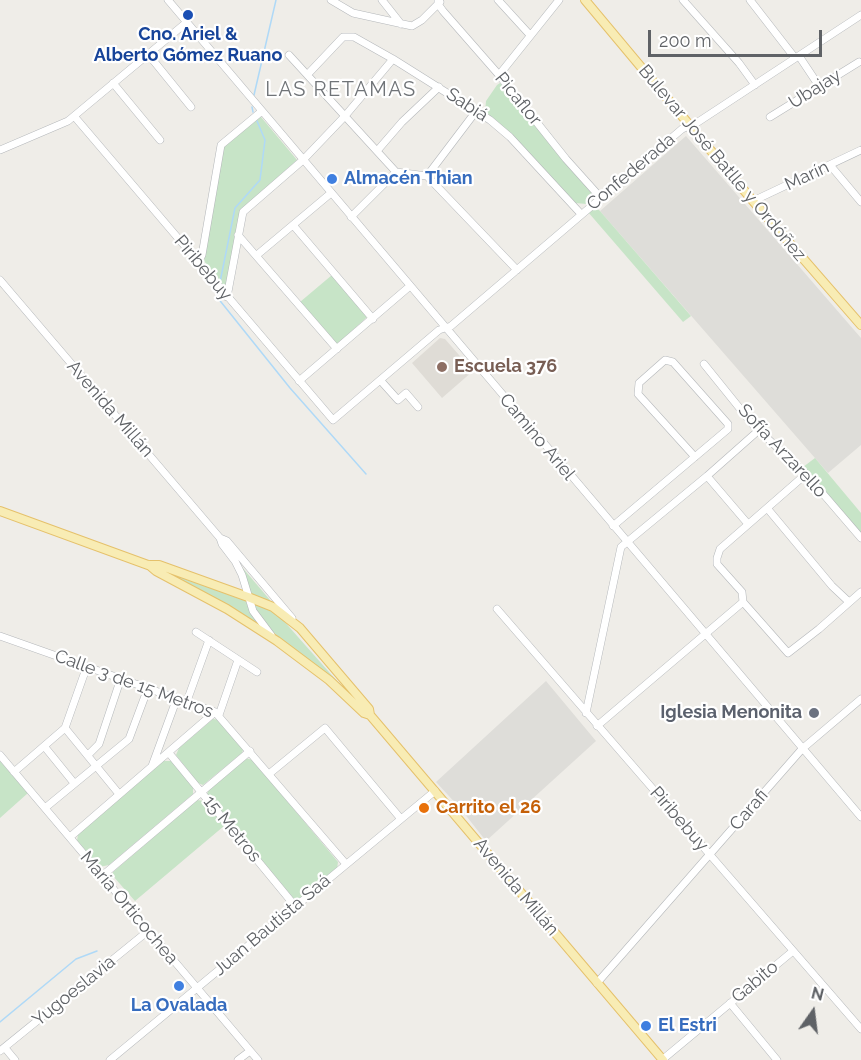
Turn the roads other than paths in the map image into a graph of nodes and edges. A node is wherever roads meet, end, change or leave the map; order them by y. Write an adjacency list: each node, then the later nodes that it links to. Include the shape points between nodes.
1 (168, 0): 11 (street, Camino Ariel)
2 (331, 0): 12 (street, via 353,13)
3 (382, 0): 12 (street)
4 (498, 0): 13 (street)
5 (559, 0): 13 (street)
6 (585, 0): 31 (main road, Bulevar José Batlle y Ordóñez)
7 (683, 0): 22 (street)
8 (750, 0): 16 (street)
9 (439, 1): 12 (street, via 417,25); 20 (street, Picaflor)
10 (861, 15): 16 (street, Confederada)
11 (187, 22): 14 (street); 27 (street, Camino Ariel)
12 (401, 24)
13 (530, 35): 20 (street)
14 (148, 54): 21 (street); 25 (street)
15 (289, 56): 19 (street)
16 (797, 57): 22 (street, Confederada); 23 (street)
17 (393, 58): 19 (street, Sabiá, via 348,36); 24 (street, Sabiá); 29 (street)
18 (859, 62): 23 (street, Ubajay)
19 (308, 74): 29 (street)
20 (499, 75): 41 (street, Picaflor)
21 (113, 83): 28 (street); 32 (street)
22 (755, 85): 31 (street, Confederada)
23 (819, 86): 30 (street, Ubajay)
24 (439, 87): 26 (street, Sabiá); 35 (street)
25 (191, 107)
26 (477, 110): 39 (street); 44 (street, Sabiá, via 510,137)
27 (262, 111): 36 (street, Camino Ariel); 49 (street, via 220,145)
28 (74, 116): 33 (street); 49 (street, Piribebuy)
29 (345, 116): 35 (street); 36 (street)
30 (770, 117)
31 (690, 126): 41 (street, Confederada); 42 (main road, Bulevar José Batlle y Ordóñez)
32 (160, 140)
33 (0, 150)
34 (861, 150): 37 (street, Marín)
35 (377, 151): 38 (street)
36 (303, 160): 40 (street, Camino Ariel); 47 (street, via 245,209)
37 (830, 165): 42 (street, Marín); 43 (street)
38 (396, 172): 39 (street); 45 (street)
39 (427, 176): 50 (street)
40 (332, 193): 45 (street, Camino Ariel); 46 (street)
41 (601, 198): 44 (street, Confederada)
42 (753, 201): 55 (main road, Bulevar José Batlle y Ordóñez)
43 (861, 202)
44 (581, 214): 50 (street, Confederada)
45 (351, 217): 52 (street, Camino Ariel)
46 (293, 225): 48 (street); 54 (street)
47 (238, 235): 48 (street); 53 (street)
48 (257, 255): 57 (street)
49 (198, 262): 53 (street, Piribebuy)
50 (517, 270): 56 (street, Confederada)
51 (0, 280): 71 (street, Avenida Millán)
52 (410, 286): 54 (street); 56 (street, Camino Ariel)
53 (227, 297): 59 (street, Piribebuy)
54 (373, 319): 57 (street)
55 (861, 325)
56 (445, 328): 60 (street, Confederada); 70 (street, Camino Ariel)
57 (337, 349): 59 (street)
58 (704, 364): 63 (street, Sofía Arzarello)
59 (299, 381): 62 (street, Piribebuy)
60 (381, 381): 61 (street, via 398,400 406,393); 62 (street, Confederada)
61 (418, 407)
62 (333, 420)
63 (759, 430): 65 (street, Sofía Arzarello); 66 (street)
64 (695, 457): 64 (street, via 728,429 728,424 674,362 665,360 639,383 638,394); 70 (street)
65 (806, 474): 67 (street); 72 (street, Sofía Arzarello)
66 (707, 476): 69 (street); 73 (street)
67 (767, 508): 69 (street); 78 (street)
68 (0, 511): 74 (main road)
69 (748, 524): 77 (street, via 717,556 717,564 742,592)
70 (613, 526): 73 (street, Camino Ariel)
71 (220, 538): 76 (street, Avenida Millán, via 242,575); 80 (street, Avenida Millán, via 227,541)
72 (861, 538)
73 (627, 543): 82 (street, Camino Ariel); 95 (street, via 621,548)
74 (148, 565): 76 (main road, via 159,565); 85 (main road)
75 (861, 592): 78 (street)
76 (248, 597): 80 (main road, via 273,608); 85 (street, Avenida Millán, via 253,611)
77 (743, 602): 78 (street, via 788,653); 82 (street)
78 (849, 602)
79 (497, 609): 95 (street, Piribebuy)
80 (300, 628): 96 (main road, Avenida Millán)
81 (196, 632): 84 (street)
82 (705, 634): 97 (street); 100 (street, Camino Ariel)
83 (0, 636): 87 (street, Calle 3 de 15 Metros)
84 (208, 640): 86 (street); 93 (street)
85 (277, 641): 96 (main road, Avenida Millán)
86 (238, 660): 88 (street); 94 (street)
87 (87, 666): 89 (street, Calle 3 de 15 Metros); 98 (street)
88 (257, 672)
89 (121, 678): 90 (street, Calle 3 de 15 Metros); 104 (street, via 99,744)
90 (147, 688): 91 (street, Calle 3 de 15 Metros); 105 (street, via 129,739)
91 (177, 698): 93 (street, Calle 3 de 15 Metros); 106 (street)
92 (861, 699): 100 (street, Carafi)
93 (187, 701): 94 (street, Calle 3 de 15 Metros)
94 (217, 713): 101 (street, Calle 3 de 15 Metros); 102 (street)
95 (586, 713): 97 (street, Piribebuy)
96 (370, 715): 110 (main road, Avenida Millán)
97 (597, 726): 117 (street, Piribebuy)
98 (66, 728): 99 (street); 104 (street)
99 (44, 746): 107 (street); 109 (street)
100 (802, 749): 114 (street, Camino Ariel); 117 (street, Carafi)
101 (250, 751): 108 (street, Calle 3 de 15 Metros); 111 (street)
102 (169, 753): 106 (street); 111 (street, 15 Metros)
103 (0, 755): 107 (street, María Orticochea)
104 (88, 755): 105 (street)
105 (97, 766): 109 (street); 112 (street)
106 (151, 768): 112 (street)
107 (14, 772): 113 (street, María Orticochea)
108 (269, 774): 115 (street, via 325,728); 118 (street, Calle 3 de 15 Metros)
109 (74, 783): 113 (street)
110 (435, 791): 115 (street, Juan Bautista Saá); 123 (main road, Avenida Millán)
111 (201, 792): 119 (street); 120 (street, 15 Metros)
112 (119, 795): 116 (street)
113 (45, 808): 116 (street, María Orticochea)
114 (861, 817)
115 (401, 819): 118 (street, Juan Bautista Saá)
116 (70, 837): 119 (street, María Orticochea)
117 (710, 855): 122 (street, Piribebuy); 123 (street, Carafi)
118 (346, 864): 120 (street, Juan Bautista Saá)
119 (102, 876): 121 (street, María Orticochea)
120 (295, 906): 124 (street, Juan Bautista Saá)
121 (148, 931): 124 (street, María Orticochea); 127 (street, Yugoeslavia)
122 (792, 951): 125 (street, Gabito); 126 (street, Piribebuy)
123 (597, 983): 133 (main road, Avenida Millán)
124 (196, 989): 128 (street, María Orticochea); 130 (street, Juan Bautista Saá)
125 (730, 1003): 133 (street, Gabito); 134 (street)
126 (861, 1029)
127 (2, 1050): 129 (street)
128 (250, 1050): 131 (street); 132 (street, María Orticochea)
129 (15, 1060)
130 (110, 1060)
131 (238, 1060)
132 (258, 1060)
133 (662, 1060)
134 (777, 1060)

